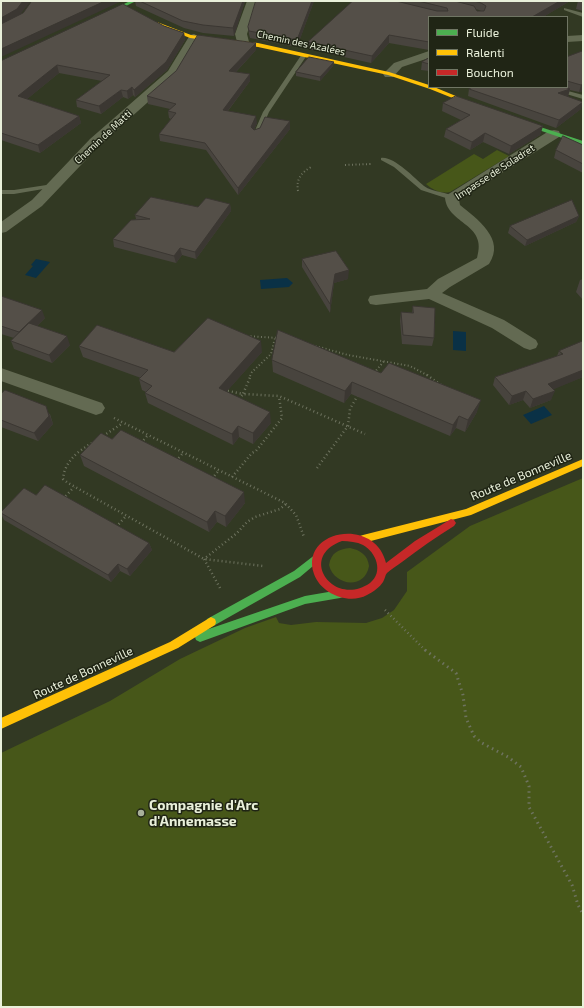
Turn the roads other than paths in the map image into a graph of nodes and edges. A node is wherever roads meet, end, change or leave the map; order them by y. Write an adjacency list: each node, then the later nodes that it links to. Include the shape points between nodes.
1 (134, 1): 3 (main road)
2 (252, 1): 12 (street, via 241,34)
3 (124, 6): 5 (main road); 8 (main road)
4 (566, 9): 6 (lane)
5 (135, 11)
6 (583, 15)
7 (147, 18): 9 (main road, Chemin des Azalées)
8 (88, 23)
9 (194, 37): 12 (main road, Chemin des Azalées); 26 (street, Chemin de Matti, via 172,74 95,142)
10 (583, 38): 11 (street)
11 (568, 39)
12 (243, 42): 14 (main road, Chemin des Azalées)
13 (428, 54): 15 (street, via 398,66)
14 (304, 55): 15 (main road, Chemin des Azalées); 23 (lane, via 266,112)
15 (389, 74): 16 (main road, Chemin des Azalées)
16 (428, 87)
17 (432, 88): 20 (main road, Chemin des Azalées)
18 (550, 88): 19 (lane)
19 (583, 97)
20 (490, 111)
21 (504, 117): 22 (main road)
22 (554, 134): 24 (main road); 28 (street, Impasse de Soladret)
23 (256, 135)
24 (583, 144)
25 (383, 159): 28 (lane, via 423,189)
26 (53, 186): 27 (lane); 29 (street, Chemin de Matti, via 37,203)
27 (1, 192)
28 (452, 198): 30 (street, Impasse de Soladret, via 453,206 483,232 487,240 487,254 484,260 473,268 444,283)
29 (1, 229)
30 (431, 294): 31 (street); 32 (street, via 498,324)
31 (376, 300)
32 (530, 344)
33 (1, 374): 34 (street)
34 (96, 408)
35 (583, 462): 36 (main road, Route de Bonneville)
36 (468, 512): 37 (main road, Route de Bonneville); 39 (main road, Route de Bonneville)
37 (363, 539): 38 (main road, via 347,536 332,540); 39 (main road, via 377,550)
38 (316, 558): 40 (main road, via 316,568 322,582); 41 (main road, Route de Bonneville, via 297,574 225,613)
39 (383, 570): 40 (main road, via 375,585 366,592)
40 (340, 594): 41 (main road, Route de Bonneville, via 305,600 217,633)
41 (174, 645): 42 (main road, Route de Bonneville)
42 (1, 724)

